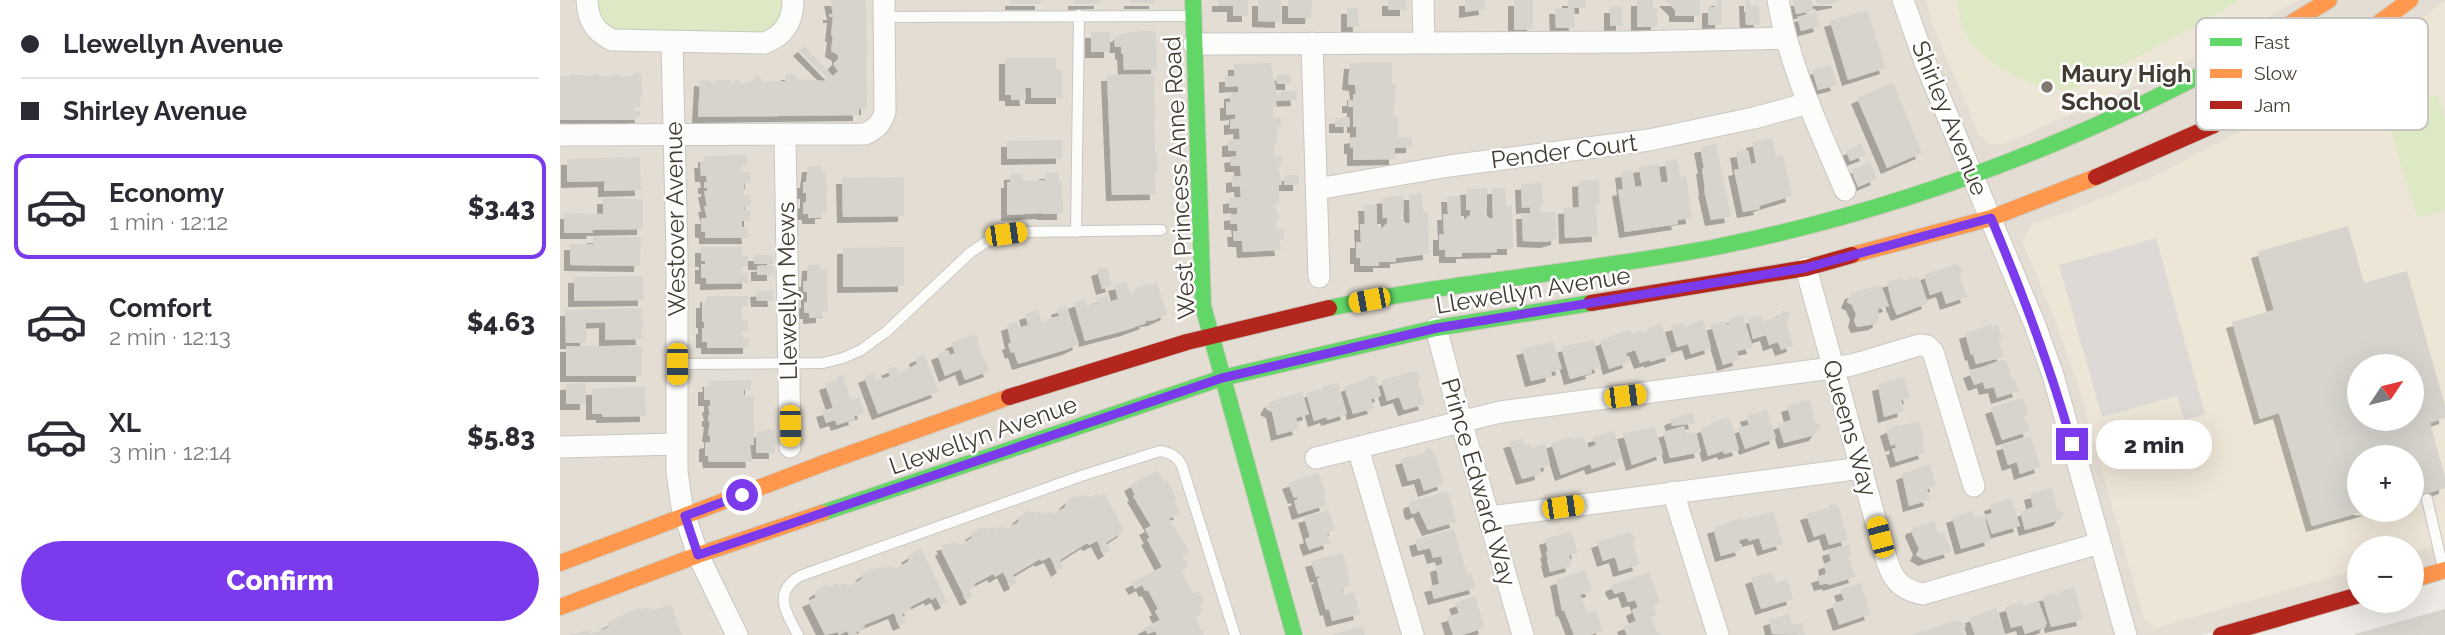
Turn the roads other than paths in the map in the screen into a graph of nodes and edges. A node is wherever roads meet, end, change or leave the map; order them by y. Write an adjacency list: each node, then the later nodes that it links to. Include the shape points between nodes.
1 (587, 0): 15 (street, via 592,26 601,35 622,42)
2 (793, 0): 15 (street, via 784,31 764,43)
3 (1423, 0): 14 (street)
4 (1779, 0): 13 (street)
5 (1903, 0): 24 (street, Shirley Avenue)
6 (2329, 0): 11 (street, Llewellyn Avenue)
7 (2410, 0): 12 (street, Llewellyn Avenue)
8 (884, 8): 10 (lane); 21 (street, via 882,122 864,134)
9 (1193, 8): 10 (lane); 17 (street, West Princess Anne Road)
10 (1079, 15): 29 (lane)
11 (2300, 18)
12 (2386, 18)
13 (1786, 38): 14 (street); 19 (street)
14 (1424, 42): 16 (street)
15 (672, 43): 23 (street, Westover Avenue)
16 (1312, 43): 17 (street); 25 (street)
17 (1194, 44): 33 (street, West Princess Anne Road, via 1203,306)
18 (2196, 78): 24 (street, Llewellyn Avenue, via 2086,131)
19 (1809, 103): 25 (street, Pender Court, via 1649,140); 26 (street)
20 (2201, 130): 27 (street, Llewellyn Avenue, via 2090,181)
21 (785, 134): 23 (street); 34 (street, Llewellyn Mews)
22 (560, 135): 23 (street)
23 (674, 135): 35 (street, Westover Avenue)
24 (1972, 175): 27 (street, Shirley Avenue); 33 (street, Llewellyn Avenue, via 1843,217 1731,243 1405,293)
25 (1317, 189): 31 (street)
26 (1845, 190)
27 (1991, 218): 30 (street, Llewellyn Avenue); 50 (street, Shirley Avenue, via 2053,374)
28 (1161, 230): 29 (lane)
29 (1076, 232): 34 (lane, via 1022,232 988,241 861,350 823,363)
30 (1805, 268): 32 (street, Llewellyn Avenue); 36 (street, Queens Way)
31 (1319, 277)
32 (1437, 328): 37 (street, Llewellyn Avenue); 38 (street, Prince Edward Way)
33 (1211, 336): 37 (street, West Princess Anne Road); 48 (street, Llewellyn Avenue, via 1082,372 961,413)
34 (788, 363): 35 (lane); 41 (street, Llewellyn Mews)
35 (677, 364): 39 (street, Westover Avenue)
36 (1842, 366): 38 (street, via 1500,412); 44 (street, Queens Way); 45 (street, via 1927,346 1933,352)
37 (1222, 378): 51 (street, Llewellyn Avenue); 60 (street, West Princess Anne Road)
38 (1452, 424): 42 (street); 49 (street, Prince Edward Way)
39 (676, 444): 40 (street); 48 (street, Westover Avenue)
40 (560, 447)
41 (790, 447)
42 (1358, 449): 43 (street); 61 (street)
43 (1316, 458)
44 (1862, 468): 46 (street); 50 (street, Queens Way, via 1892,575 1909,592 1923,594)
45 (1974, 486)
46 (1672, 492): 49 (street); 63 (street)
47 (2427, 499): 53 (lane)
48 (685, 516): 51 (street, Westover Avenue); 52 (street, Llewellyn Avenue)
49 (1490, 517): 62 (street, Prince Edward Way)
50 (2100, 543): 64 (street, Shirley Avenue)
51 (698, 555): 56 (street, Llewellyn Avenue); 57 (street, Westover Avenue)
52 (560, 563)
53 (2444, 570): 54 (street)
54 (2424, 576)
55 (2347, 598): 65 (street)
56 (560, 607)
57 (737, 635)
58 (798, 635): 59 (lane, via 783,600 791,581 800,576 1160,452 1170,453 1182,466)
59 (1235, 635)
60 (1294, 635)
61 (1413, 635)
62 (1523, 635)
63 (1718, 635)
64 (2126, 635)
65 (2221, 635)

